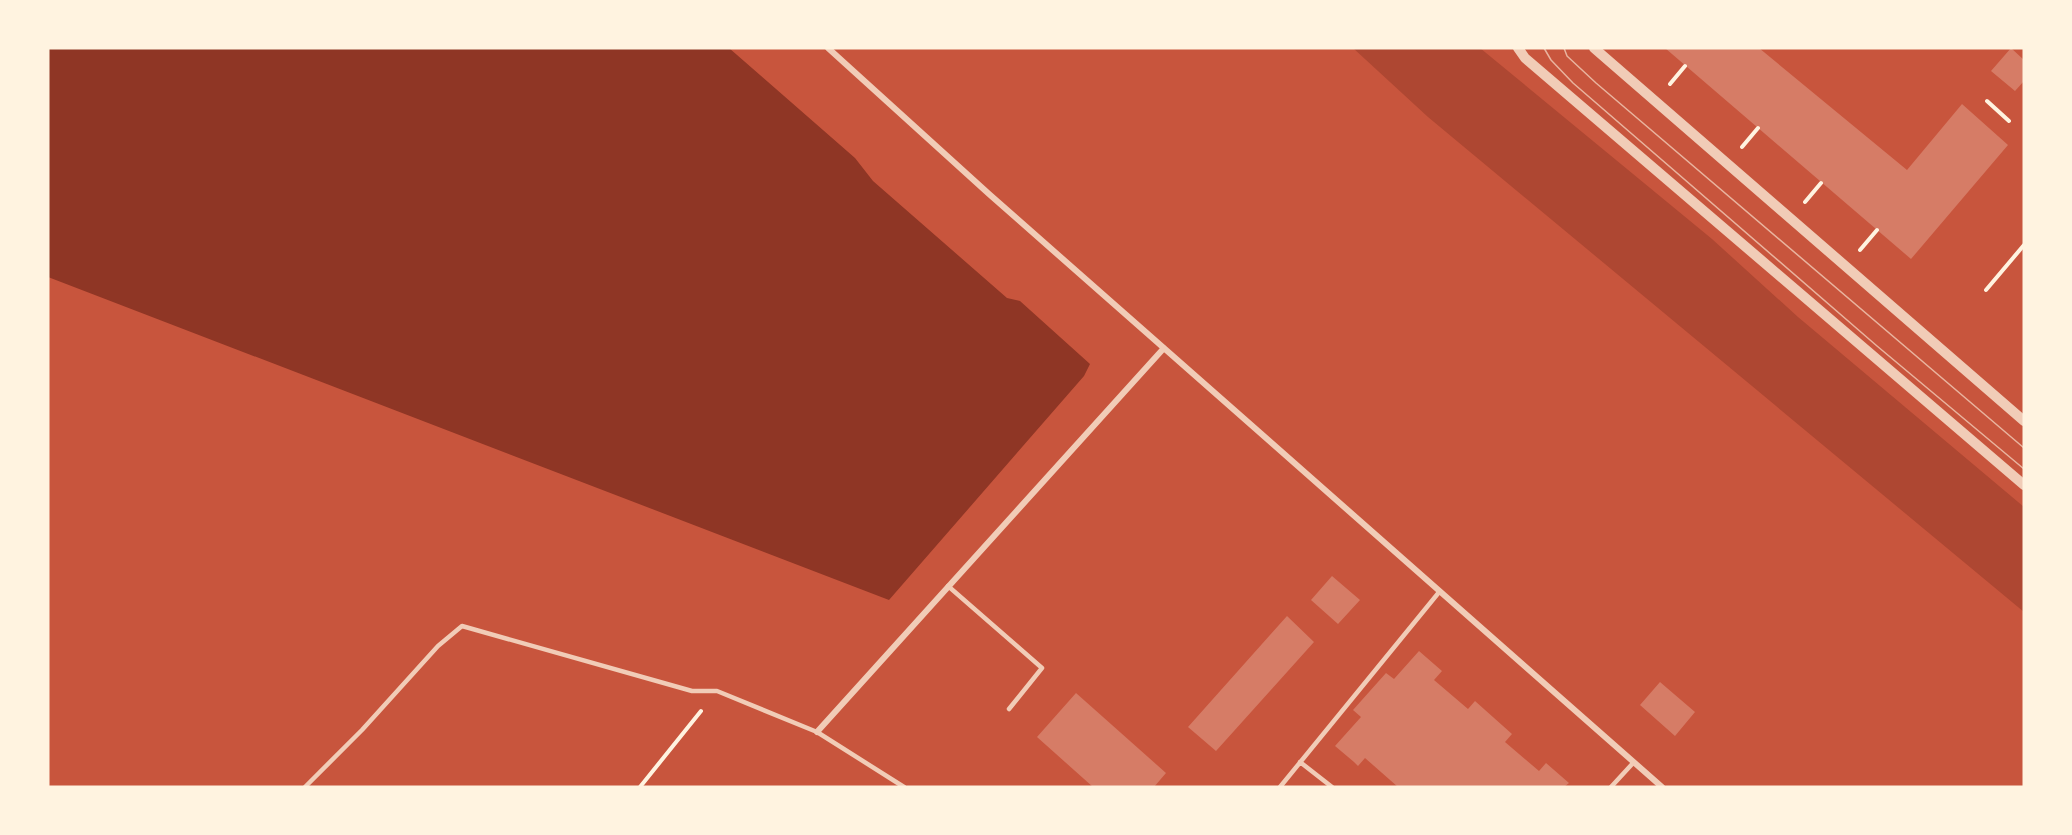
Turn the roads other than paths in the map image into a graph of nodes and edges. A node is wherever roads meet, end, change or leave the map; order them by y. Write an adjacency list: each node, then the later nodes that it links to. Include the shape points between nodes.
1 (828, 48): 4 (street)
2 (1518, 48): 6 (street, via 1533,65)
3 (1594, 48): 5 (street)
4 (1164, 348): 7 (street); 8 (street)
5 (2024, 421)
6 (2024, 485)
7 (948, 586): 9 (lane, via 1042,668); 10 (street)
8 (1440, 591): 11 (lane); 12 (street)
9 (1009, 709)
10 (817, 732): 13 (lane, via 717,691 692,691 462,626 438,646); 14 (lane)
11 (1300, 762): 15 (lane); 16 (lane)
12 (1634, 762): 17 (lane); 18 (street)
13 (304, 787)
14 (904, 787)
15 (1280, 787)
16 (1332, 787)
17 (1611, 787)
18 (1662, 787)

